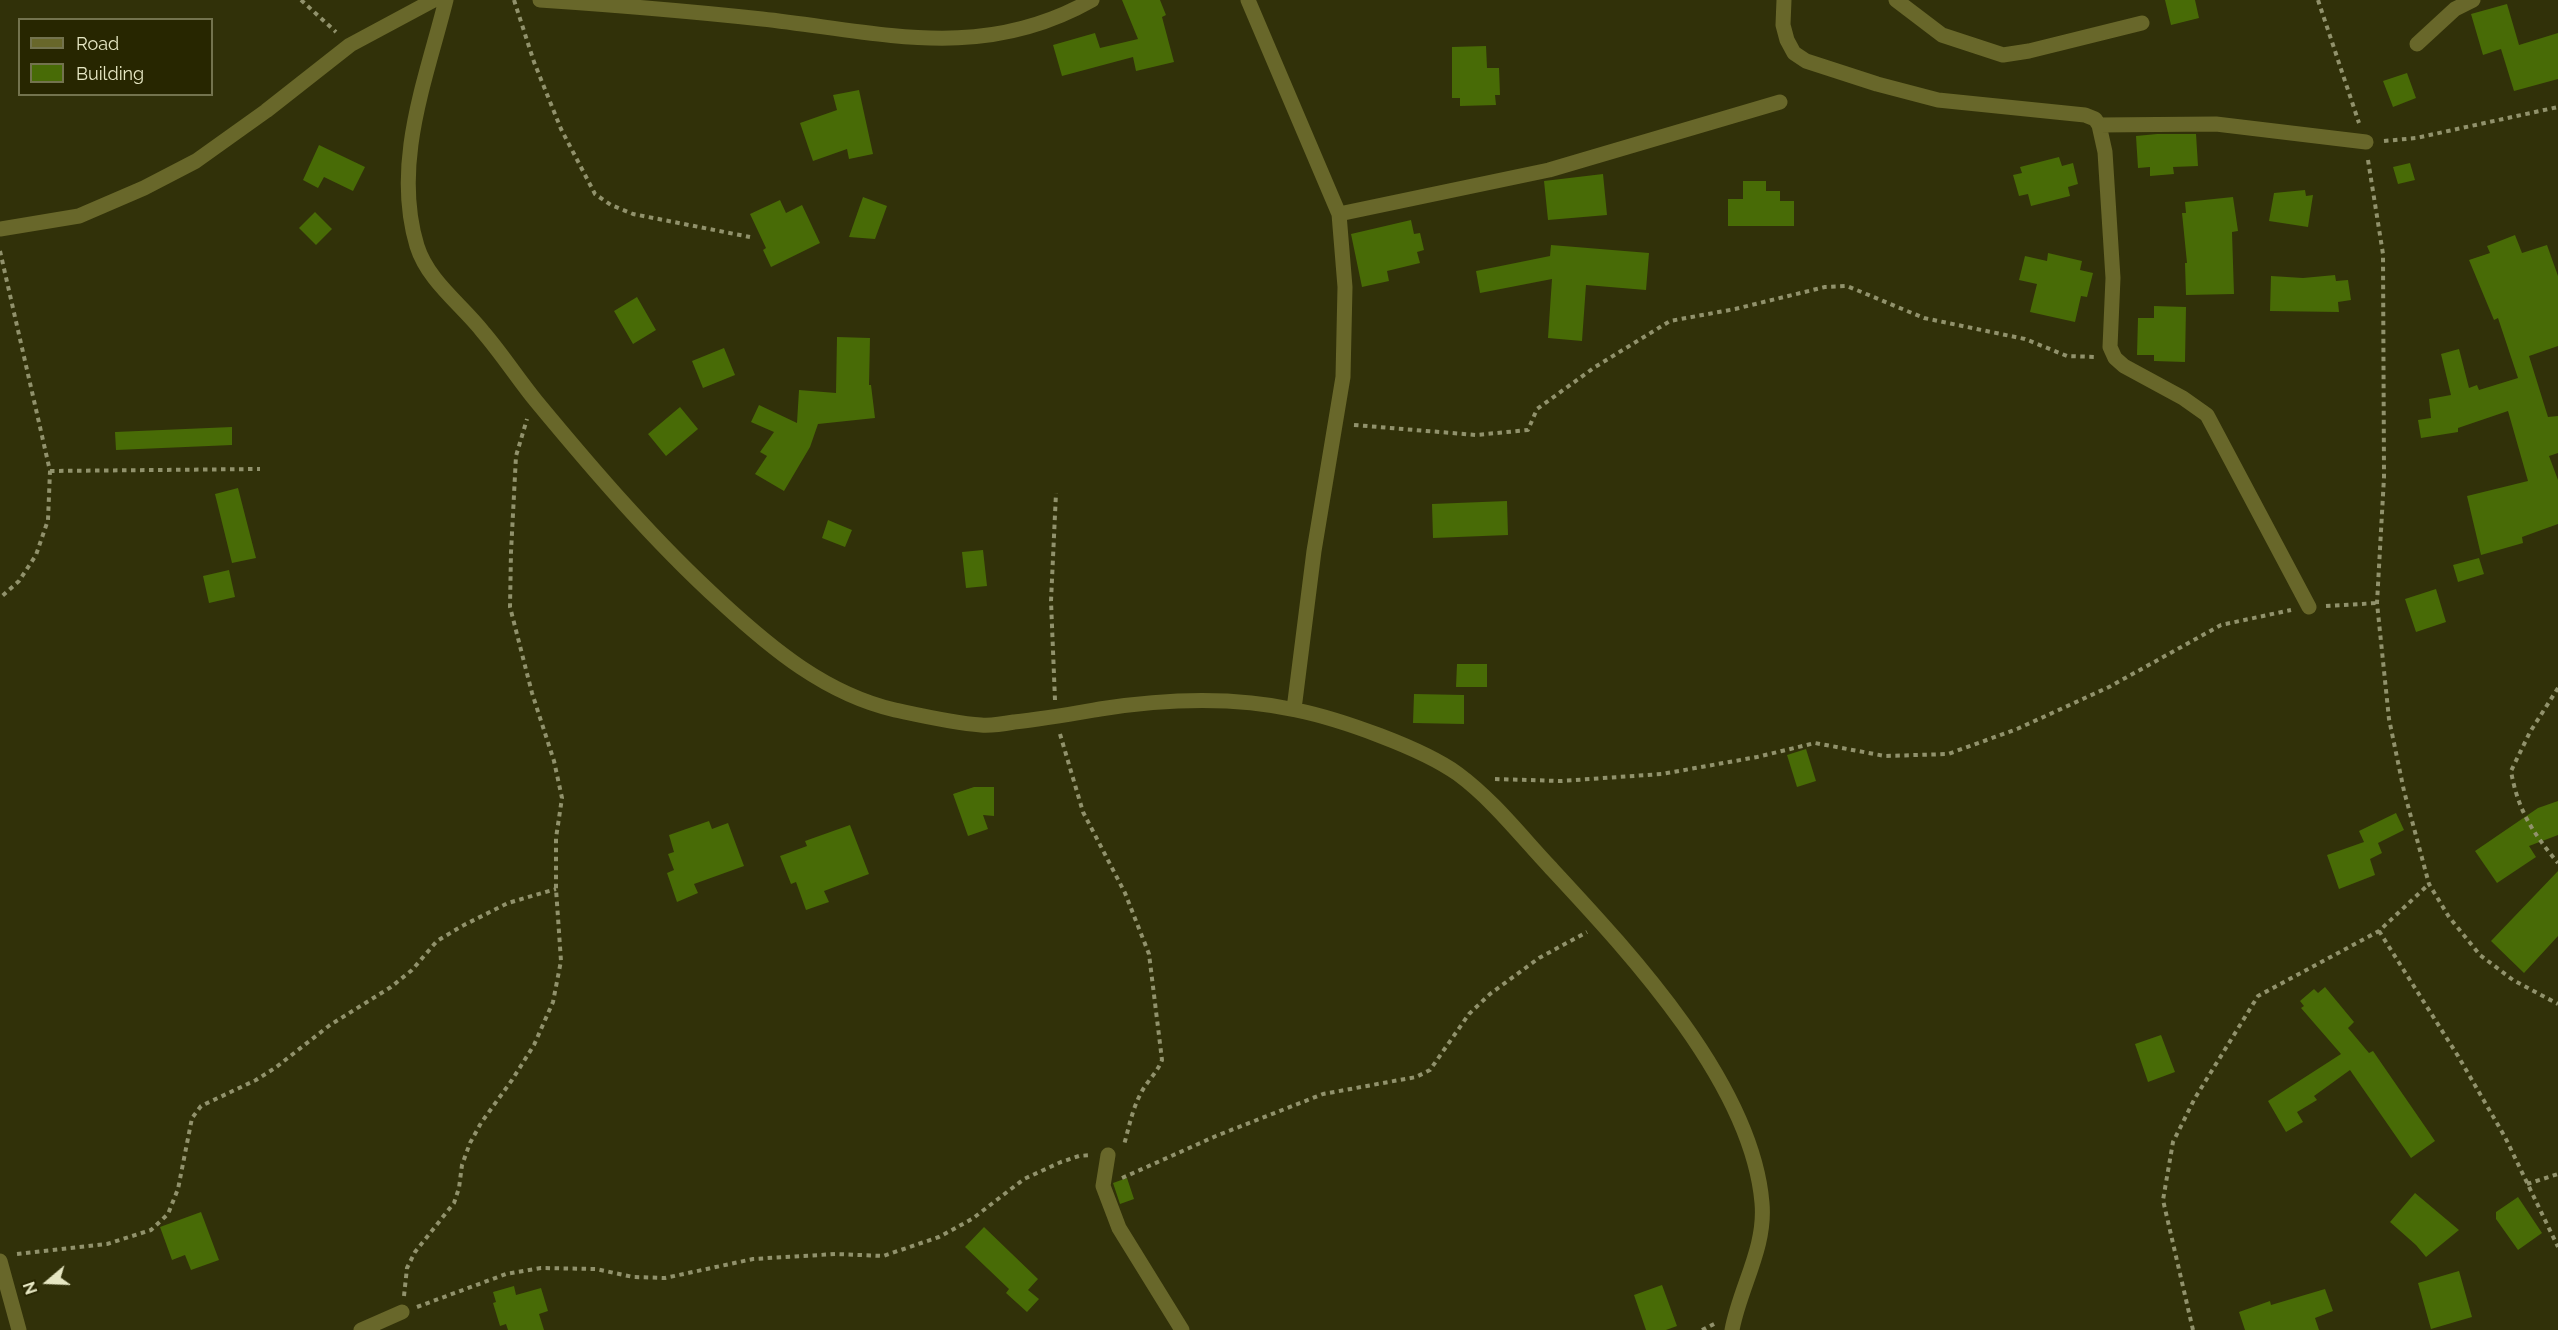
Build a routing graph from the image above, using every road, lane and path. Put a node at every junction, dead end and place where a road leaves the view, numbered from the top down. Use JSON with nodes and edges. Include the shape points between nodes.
{"nodes":[{"id":1,"x":302,"y":0,"type":"edge"},
{"id":2,"x":434,"y":0,"type":"edge"},
{"id":3,"x":446,"y":0,"type":"edge"},
{"id":4,"x":514,"y":0,"type":"edge"},
{"id":5,"x":540,"y":0,"type":"edge"},
{"id":6,"x":1092,"y":0,"type":"edge"},
{"id":7,"x":1248,"y":0,"type":"edge"},
{"id":8,"x":1784,"y":0,"type":"edge"},
{"id":9,"x":1896,"y":0,"type":"edge"},
{"id":10,"x":2318,"y":0,"type":"edge"},
{"id":11,"x":2473,"y":0,"type":"edge"},
{"id":12,"x":2142,"y":23,"type":"dead end"},
{"id":13,"x":2417,"y":44,"type":"dead end"},
{"id":14,"x":350,"y":45,"type":"junction"},
{"id":15,"x":1780,"y":102,"type":"dead end"},
{"id":16,"x":2558,"y":107,"type":"edge"},
{"id":17,"x":2099,"y":126,"type":"junction"},
{"id":18,"x":2366,"y":142,"type":"junction"},
{"id":19,"x":1339,"y":214,"type":"junction"},
{"id":20,"x":0,"y":229,"type":"edge"},
{"id":21,"x":750,"y":237,"type":"dead end"},
{"id":22,"x":0,"y":251,"type":"edge"},
{"id":23,"x":2115,"y":358,"type":"junction"},
{"id":24,"x":534,"y":398,"type":"junction"},
{"id":25,"x":1335,"y":424,"type":"junction"},
{"id":26,"x":260,"y":469,"type":"dead end"},
{"id":27,"x":50,"y":471,"type":"junction"},
{"id":28,"x":1056,"y":493,"type":"dead end"},
{"id":29,"x":0,"y":598,"type":"edge"},
{"id":30,"x":2377,"y":603,"type":"junction"},
{"id":31,"x":2309,"y":607,"type":"junction"},
{"id":32,"x":2558,"y":688,"type":"edge"},
{"id":33,"x":1294,"y":709,"type":"junction"},
{"id":34,"x":1055,"y":718,"type":"junction"},
{"id":35,"x":1456,"y":772,"type":"junction"},
{"id":36,"x":2558,"y":863,"type":"edge"},
{"id":37,"x":2429,"y":884,"type":"junction"},
{"id":38,"x":556,"y":890,"type":"junction"},
{"id":39,"x":1601,"y":925,"type":"junction"},
{"id":40,"x":2379,"y":931,"type":"junction"},
{"id":41,"x":2558,"y":1004,"type":"edge"},
{"id":42,"x":1108,"y":1155,"type":"junction"},
{"id":43,"x":2558,"y":1174,"type":"edge"},
{"id":44,"x":2528,"y":1184,"type":"junction"},
{"id":45,"x":1103,"y":1186,"type":"junction"},
{"id":46,"x":2558,"y":1247,"type":"edge"},
{"id":47,"x":6,"y":1258,"type":"edge"},
{"id":48,"x":402,"y":1312,"type":"junction"},
{"id":49,"x":19,"y":1330,"type":"edge"},
{"id":50,"x":362,"y":1330,"type":"edge"},
{"id":51,"x":1182,"y":1330,"type":"edge"},
{"id":52,"x":1732,"y":1330,"type":"edge"},
{"id":53,"x":2193,"y":1330,"type":"edge"}],
"edges":[{"from":1,"to":14,"type":"path"},
{"from":2,"to":14,"type":"street"},
{"from":3,"to":24,"type":"street","via":[[420,90],[408,176],[409,212],[418,252],[432,276],[482,330]]},
{"from":4,"to":21,"type":"path","via":[[545,91],[595,194],[633,214]]},
{"from":5,"to":6,"type":"street","via":[[945,39],[1001,35]]},
{"from":7,"to":19,"type":"street"},
{"from":8,"to":17,"type":"street","via":[[1787,40],[1794,53],[1806,61],[1938,100],[2085,115],[2095,119]]},
{"from":9,"to":12,"type":"street","via":[[1942,35],[2003,55]]},
{"from":10,"to":18,"type":"path"},
{"from":11,"to":13,"type":"street","via":[[2455,9]]},
{"from":14,"to":20,"type":"street","via":[[196,161],[155,183],[79,216]]},
{"from":15,"to":19,"type":"street","via":[[1549,170]]},
{"from":16,"to":18,"type":"path","via":[[2416,138]]},
{"from":17,"to":18,"type":"street","via":[[2216,124]]},
{"from":17,"to":23,"type":"street","via":[[2105,152],[2113,278],[2110,347]]},
{"from":18,"to":30,"type":"path","via":[[2383,254],[2384,477]]},
{"from":19,"to":25,"type":"street","via":[[1345,298],[1343,377]]},
{"from":22,"to":27,"type":"path"},
{"from":23,"to":25,"type":"path","via":[[2067,356],[2025,339],[1924,318],[1846,286],[1825,286],[1670,321],[1595,367],[1537,409],[1527,430],[1476,435]]},
{"from":23,"to":31,"type":"street","via":[[2207,415]]},
{"from":24,"to":34,"type":"street","via":[[689,572],[769,646],[830,687],[891,709],[984,726]]},
{"from":24,"to":38,"type":"path","via":[[516,456],[510,607],[562,798],[556,838]]},
{"from":25,"to":33,"type":"street"},
{"from":26,"to":27,"type":"path"},
{"from":27,"to":29,"type":"path","via":[[48,520],[36,555],[19,581]]},
{"from":28,"to":34,"type":"path","via":[[1051,601]]},
{"from":30,"to":31,"type":"path"},
{"from":30,"to":37,"type":"path","via":[[2389,719]]},
{"from":31,"to":35,"type":"path","via":[[2221,625],[2109,687],[2018,729],[1948,754],[1885,756],[1815,743],[1662,774],[1506,781]]},
{"from":32,"to":36,"type":"path","via":[[2511,771],[2525,819]]},
{"from":33,"to":34,"type":"street","via":[[1224,701],[1159,701]]},
{"from":33,"to":35,"type":"street","via":[[1355,727]]},
{"from":34,"to":42,"type":"path","via":[[1083,812],[1125,893],[1149,954],[1161,1035],[1162,1060],[1158,1071],[1134,1106],[1122,1148]]},
{"from":35,"to":39,"type":"street","via":[[1500,811]]},
{"from":37,"to":40,"type":"path"},
{"from":37,"to":41,"type":"path","via":[[2449,917],[2480,955],[2513,980]]},
{"from":38,"to":47,"type":"path","via":[[508,903],[437,941],[391,987],[330,1025],[256,1080],[201,1106],[192,1118],[178,1189],[168,1214],[151,1230],[107,1244]]},
{"from":38,"to":48,"type":"path","via":[[561,962],[553,1002],[534,1045],[470,1143],[454,1203],[407,1268]]},
{"from":39,"to":45,"type":"path","via":[[1539,958],[1490,994],[1469,1014],[1430,1070],[1416,1077],[1323,1094]]},
{"from":39,"to":52,"type":"street","via":[[1676,1010],[1723,1087],[1753,1153],[1763,1207],[1759,1244]]},
{"from":40,"to":44,"type":"path","via":[[2458,1056]]},
{"from":40,"to":53,"type":"path","via":[[2258,996],[2195,1098],[2173,1142],[2163,1200]]},
{"from":42,"to":45,"type":"street"},
{"from":42,"to":48,"type":"path","via":[[1079,1156],[1061,1162],[1024,1179],[972,1219],[939,1237],[883,1256],[836,1254],[753,1259],[665,1278],[633,1277],[596,1269],[541,1268],[506,1274]]},
{"from":43,"to":44,"type":"path"},
{"from":44,"to":46,"type":"path"},
{"from":45,"to":51,"type":"street","via":[[1119,1228]]},
{"from":47,"to":49,"type":"street"},
{"from":48,"to":50,"type":"street"}]}
